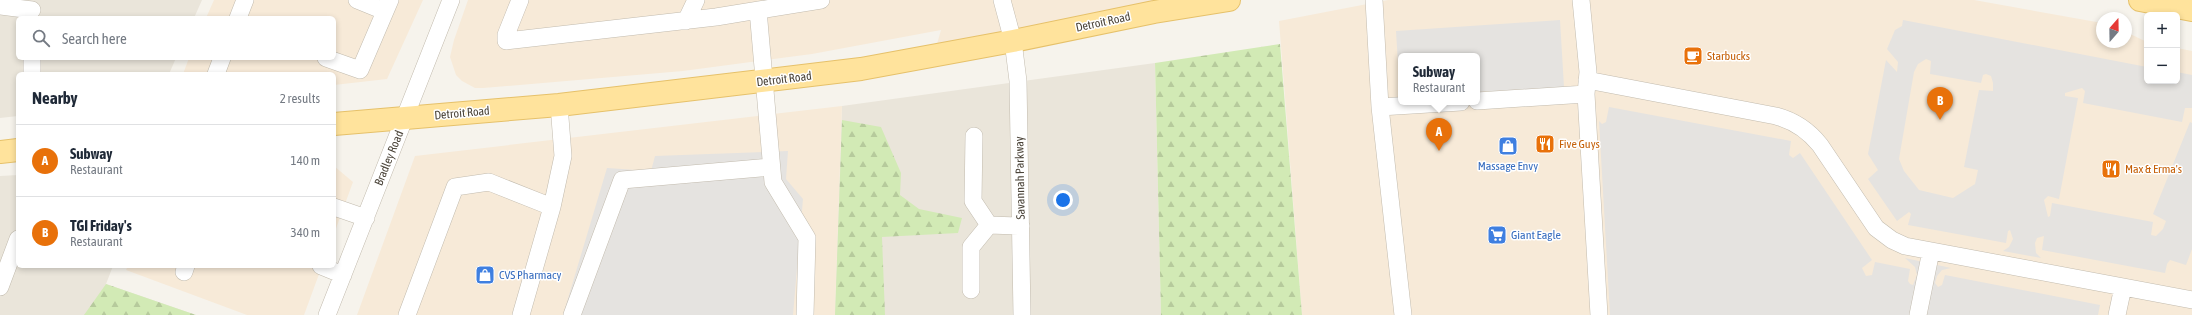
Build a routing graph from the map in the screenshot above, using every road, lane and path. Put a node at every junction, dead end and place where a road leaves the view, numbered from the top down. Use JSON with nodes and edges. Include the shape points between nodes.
{"nodes":[{"id":1,"x":245,"y":0,"type":"edge"},
{"id":2,"x":357,"y":0,"type":"edge"},
{"id":3,"x":451,"y":0,"type":"edge"},
{"id":4,"x":520,"y":0,"type":"edge"},
{"id":5,"x":696,"y":0,"type":"edge"},
{"id":6,"x":821,"y":0,"type":"edge"},
{"id":7,"x":1002,"y":0,"type":"edge"},
{"id":8,"x":1229,"y":0,"type":"edge"},
{"id":9,"x":1374,"y":0,"type":"edge"},
{"id":10,"x":1581,"y":0,"type":"edge"},
{"id":11,"x":2146,"y":0,"type":"edge"},
{"id":12,"x":0,"y":6,"type":"edge"},
{"id":13,"x":387,"y":6,"type":"edge"},
{"id":14,"x":1153,"y":6,"type":"edge"},
{"id":15,"x":33,"y":9,"type":"edge"},
{"id":16,"x":758,"y":10,"type":"junction"},
{"id":17,"x":2192,"y":10,"type":"edge"},
{"id":18,"x":239,"y":16,"type":"edge"},
{"id":19,"x":686,"y":21,"type":"junction"},
{"id":20,"x":1013,"y":41,"type":"junction"},
{"id":21,"x":32,"y":60,"type":"edge"},
{"id":22,"x":221,"y":60,"type":"edge"},
{"id":23,"x":332,"y":60,"type":"edge"},
{"id":24,"x":32,"y":72,"type":"edge"},
{"id":25,"x":217,"y":72,"type":"edge"},
{"id":26,"x":766,"y":82,"type":"junction"},
{"id":27,"x":1586,"y":87,"type":"junction"},
{"id":28,"x":1480,"y":101,"type":"edge"},
{"id":29,"x":559,"y":105,"type":"junction"},
{"id":30,"x":1412,"y":105,"type":"edge"},
{"id":31,"x":1380,"y":107,"type":"junction"},
{"id":32,"x":405,"y":118,"type":"junction"},
{"id":33,"x":336,"y":124,"type":"edge"},
{"id":34,"x":974,"y":136,"type":"dead end"},
{"id":35,"x":16,"y":150,"type":"edge"},
{"id":36,"x":0,"y":152,"type":"edge"},
{"id":37,"x":771,"y":167,"type":"junction"},
{"id":38,"x":552,"y":207,"type":"junction"},
{"id":39,"x":336,"y":208,"type":"edge"},
{"id":40,"x":366,"y":218,"type":"junction"},
{"id":41,"x":989,"y":225,"type":"junction"},
{"id":42,"x":1021,"y":226,"type":"junction"},
{"id":43,"x":16,"y":244,"type":"edge"},
{"id":44,"x":1931,"y":251,"type":"junction"},
{"id":45,"x":326,"y":268,"type":"edge"},
{"id":46,"x":343,"y":275,"type":"junction"},
{"id":47,"x":0,"y":287,"type":"edge"},
{"id":48,"x":2123,"y":287,"type":"junction"},
{"id":49,"x":970,"y":290,"type":"dead end"},
{"id":50,"x":2192,"y":300,"type":"edge"},
{"id":51,"x":329,"y":314,"type":"edge"},
{"id":52,"x":407,"y":315,"type":"edge"},
{"id":53,"x":521,"y":315,"type":"edge"},
{"id":54,"x":572,"y":315,"type":"edge"},
{"id":55,"x":805,"y":315,"type":"edge"},
{"id":56,"x":1022,"y":315,"type":"edge"},
{"id":57,"x":1403,"y":315,"type":"edge"},
{"id":58,"x":1599,"y":315,"type":"edge"},
{"id":59,"x":1918,"y":315,"type":"edge"},
{"id":60,"x":2117,"y":315,"type":"edge"}],
"edges":[{"from":1,"to":18,"type":"street"},
{"from":2,"to":13,"type":"street"},
{"from":3,"to":32,"type":"street","name":"Bradley Road"},
{"from":4,"to":19,"type":"street","via":[[506,41]]},
{"from":5,"to":19,"type":"street"},
{"from":6,"to":16,"type":"street"},
{"from":7,"to":20,"type":"street","name":"Savannah Parkway"},
{"from":8,"to":14,"type":"main road","name":"Detroit Road"},
{"from":9,"to":31,"type":"street"},
{"from":10,"to":27,"type":"street"},
{"from":11,"to":17,"type":"main road"},
{"from":12,"to":15,"type":"street"},
{"from":13,"to":23,"type":"street","via":[[360,70]]},
{"from":14,"to":20,"type":"main road","name":"Detroit Road"},
{"from":16,"to":19,"type":"street"},
{"from":16,"to":26,"type":"street"},
{"from":20,"to":26,"type":"main road","name":"Detroit Road","via":[[861,69]]},
{"from":20,"to":42,"type":"street","name":"Savannah Parkway","via":[[1018,81]]},
{"from":21,"to":24,"type":"street"},
{"from":22,"to":25,"type":"street"},
{"from":26,"to":29,"type":"main road","name":"Detroit Road"},
{"from":26,"to":37,"type":"street"},
{"from":27,"to":28,"type":"street"},
{"from":27,"to":44,"type":"street","via":[[1791,121],[1804,128],[1814,138],[1882,233],[1905,246]]},
{"from":27,"to":58,"type":"street"},
{"from":29,"to":32,"type":"main road","name":"Detroit Road"},
{"from":29,"to":38,"type":"street","via":[[563,156]]},
{"from":30,"to":31,"type":"street"},
{"from":31,"to":57,"type":"street"},
{"from":32,"to":33,"type":"main road","name":"Detroit Road"},
{"from":32,"to":40,"type":"street","name":"Bradley Road"},
{"from":34,"to":41,"type":"street","via":[[972,200]]},
{"from":35,"to":36,"type":"main road"},
{"from":37,"to":54,"type":"street","via":[[622,180]]},
{"from":37,"to":55,"type":"street","via":[[773,182],[807,238]]},
{"from":38,"to":52,"type":"street","via":[[489,182],[455,187]]},
{"from":38,"to":53,"type":"street"},
{"from":39,"to":40,"type":"street"},
{"from":40,"to":46,"type":"street","name":"Bradley Road"},
{"from":41,"to":42,"type":"street"},
{"from":41,"to":49,"type":"street","via":[[971,247]]},
{"from":42,"to":56,"type":"street","name":"Savannah Parkway"},
{"from":43,"to":47,"type":"street"},
{"from":44,"to":48,"type":"street"},
{"from":44,"to":59,"type":"street"},
{"from":45,"to":46,"type":"street"},
{"from":46,"to":51,"type":"street","name":"Bradley Road"},
{"from":48,"to":50,"type":"street"},
{"from":48,"to":60,"type":"street"}]}
